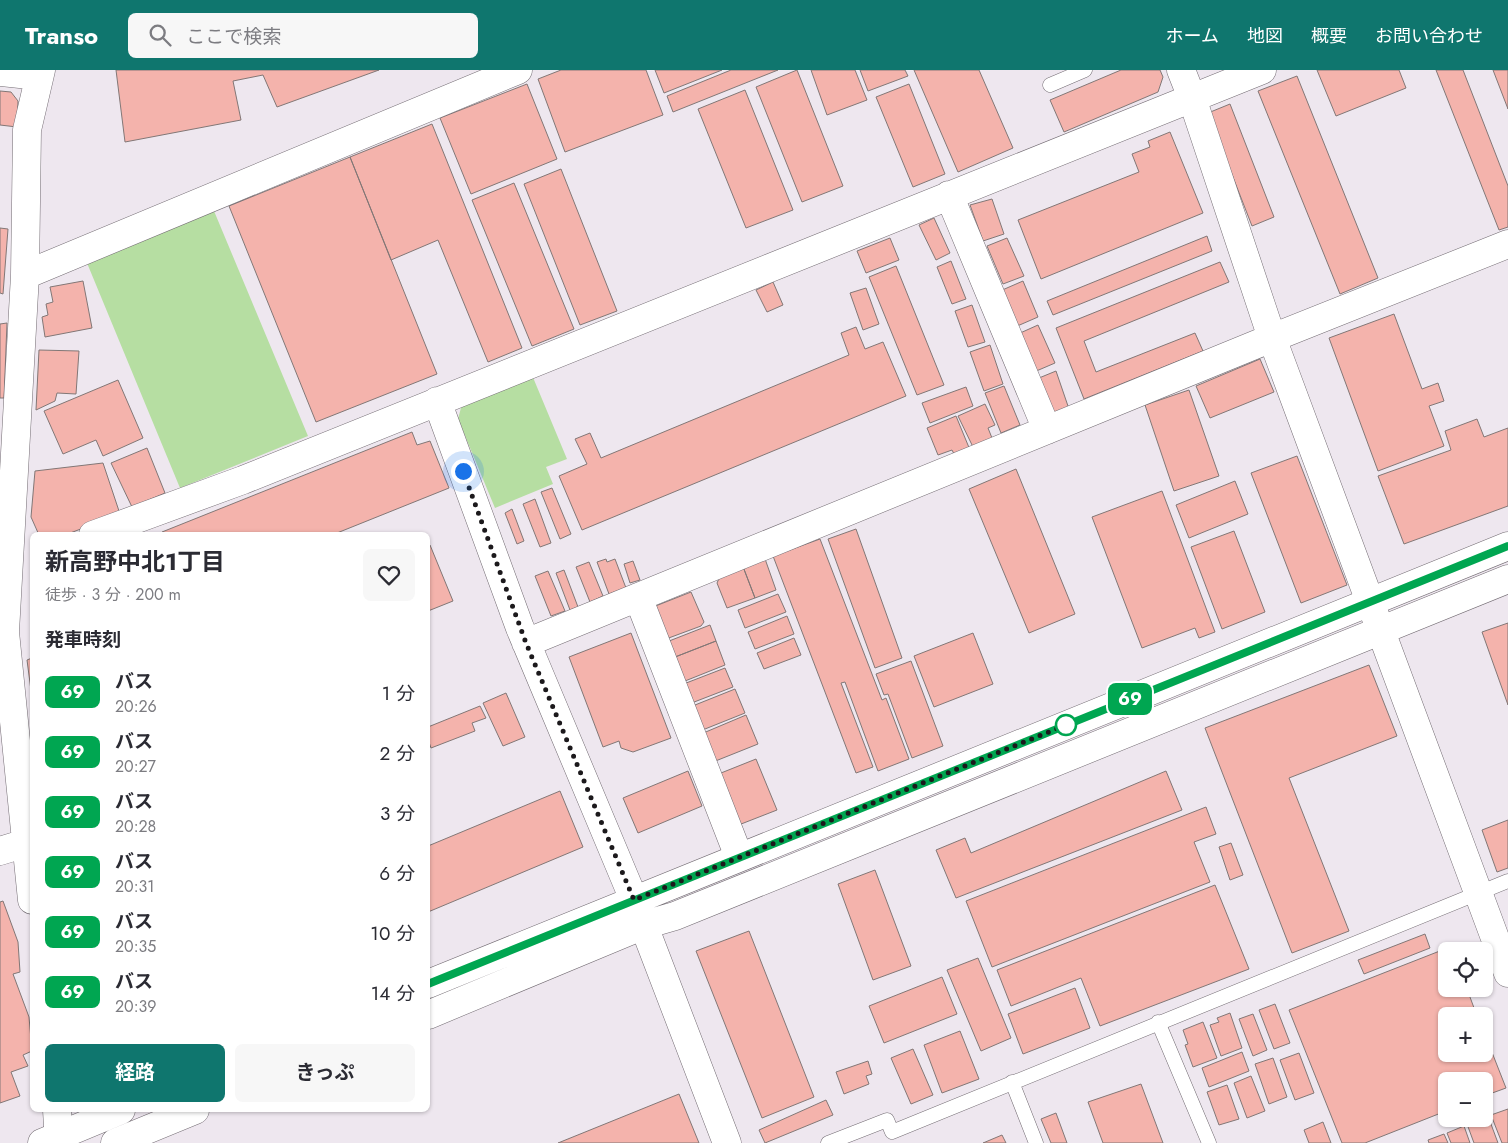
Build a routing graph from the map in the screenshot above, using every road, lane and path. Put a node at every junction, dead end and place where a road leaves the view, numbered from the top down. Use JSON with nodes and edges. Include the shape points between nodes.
{"nodes":[{"id":1,"x":518,"y":70,"type":"edge"},
{"id":2,"x":1086,"y":70,"type":"edge"},
{"id":3,"x":1181,"y":70,"type":"edge"},
{"id":4,"x":1262,"y":70,"type":"edge"},
{"id":5,"x":0,"y":72,"type":"edge"},
{"id":6,"x":40,"y":73,"type":"edge"},
{"id":7,"x":1050,"y":85,"type":"dead end"},
{"id":8,"x":1192,"y":98,"type":"junction"},
{"id":9,"x":948,"y":195,"type":"junction"},
{"id":10,"x":1508,"y":244,"type":"edge"},
{"id":11,"x":25,"y":275,"type":"junction"},
{"id":12,"x":1272,"y":338,"type":"junction"},
{"id":13,"x":438,"y":401,"type":"junction"},
{"id":14,"x":1047,"y":430,"type":"junction"},
{"id":15,"x":101,"y":532,"type":"edge"},
{"id":16,"x":1508,"y":546,"type":"edge"},
{"id":17,"x":21,"y":561,"type":"edge"},
{"id":18,"x":1508,"y":578,"type":"edge"},
{"id":19,"x":638,"y":597,"type":"junction"},
{"id":20,"x":1370,"y":602,"type":"junction"},
{"id":21,"x":1381,"y":630,"type":"junction"},
{"id":22,"x":2,"y":633,"type":"edge"},
{"id":23,"x":526,"y":643,"type":"junction"},
{"id":24,"x":26,"y":843,"type":"junction"},
{"id":25,"x":0,"y":851,"type":"edge"},
{"id":26,"x":739,"y":857,"type":"junction"},
{"id":27,"x":30,"y":881,"type":"edge"},
{"id":28,"x":1508,"y":881,"type":"edge"},
{"id":29,"x":1478,"y":893,"type":"junction"},
{"id":30,"x":634,"y":900,"type":"junction"},
{"id":31,"x":644,"y":926,"type":"junction"},
{"id":32,"x":1508,"y":973,"type":"edge"},
{"id":33,"x":430,"y":983,"type":"edge"},
{"id":34,"x":430,"y":1014,"type":"edge"},
{"id":35,"x":1158,"y":1022,"type":"junction"},
{"id":36,"x":1012,"y":1082,"type":"junction"},
{"id":37,"x":57,"y":1112,"type":"edge"},
{"id":38,"x":117,"y":1112,"type":"edge"},
{"id":39,"x":190,"y":1112,"type":"edge"},
{"id":40,"x":53,"y":1141,"type":"edge"},
{"id":41,"x":115,"y":1143,"type":"edge"},
{"id":42,"x":726,"y":1143,"type":"edge"},
{"id":43,"x":828,"y":1143,"type":"edge"},
{"id":44,"x":1036,"y":1143,"type":"edge"},
{"id":45,"x":1210,"y":1143,"type":"edge"}],
"edges":[{"from":1,"to":11,"type":"street"},
{"from":2,"to":7,"type":"lane"},
{"from":3,"to":8,"type":"street"},
{"from":4,"to":8,"type":"street"},
{"from":5,"to":6,"type":"street"},
{"from":6,"to":11,"type":"street","via":[[27,130]]},
{"from":8,"to":9,"type":"street"},
{"from":8,"to":12,"type":"street"},
{"from":9,"to":13,"type":"street"},
{"from":9,"to":14,"type":"street"},
{"from":10,"to":12,"type":"street"},
{"from":11,"to":17,"type":"street"},
{"from":12,"to":14,"type":"street"},
{"from":12,"to":20,"type":"street"},
{"from":13,"to":15,"type":"street","via":[[243,480]]},
{"from":13,"to":23,"type":"street"},
{"from":14,"to":19,"type":"street"},
{"from":16,"to":20,"type":"street"},
{"from":17,"to":22,"type":"street"},
{"from":18,"to":21,"type":"street"},
{"from":19,"to":23,"type":"street"},
{"from":19,"to":26,"type":"street"},
{"from":20,"to":21,"type":"street"},
{"from":20,"to":26,"type":"street"},
{"from":21,"to":29,"type":"street"},
{"from":21,"to":31,"type":"street"},
{"from":22,"to":24,"type":"street"},
{"from":23,"to":30,"type":"street"},
{"from":24,"to":25,"type":"street"},
{"from":24,"to":27,"type":"street"},
{"from":26,"to":30,"type":"street"},
{"from":28,"to":29,"type":"lane"},
{"from":29,"to":32,"type":"street"},
{"from":29,"to":35,"type":"lane"},
{"from":30,"to":31,"type":"street"},
{"from":30,"to":33,"type":"street"},
{"from":31,"to":34,"type":"street"},
{"from":31,"to":42,"type":"street"},
{"from":35,"to":36,"type":"lane"},
{"from":35,"to":45,"type":"lane"},
{"from":36,"to":43,"type":"lane","via":[[892,1132],[887,1120]]},
{"from":36,"to":44,"type":"lane"},
{"from":37,"to":40,"type":"street"},
{"from":38,"to":40,"type":"street"},
{"from":39,"to":41,"type":"street"}]}
